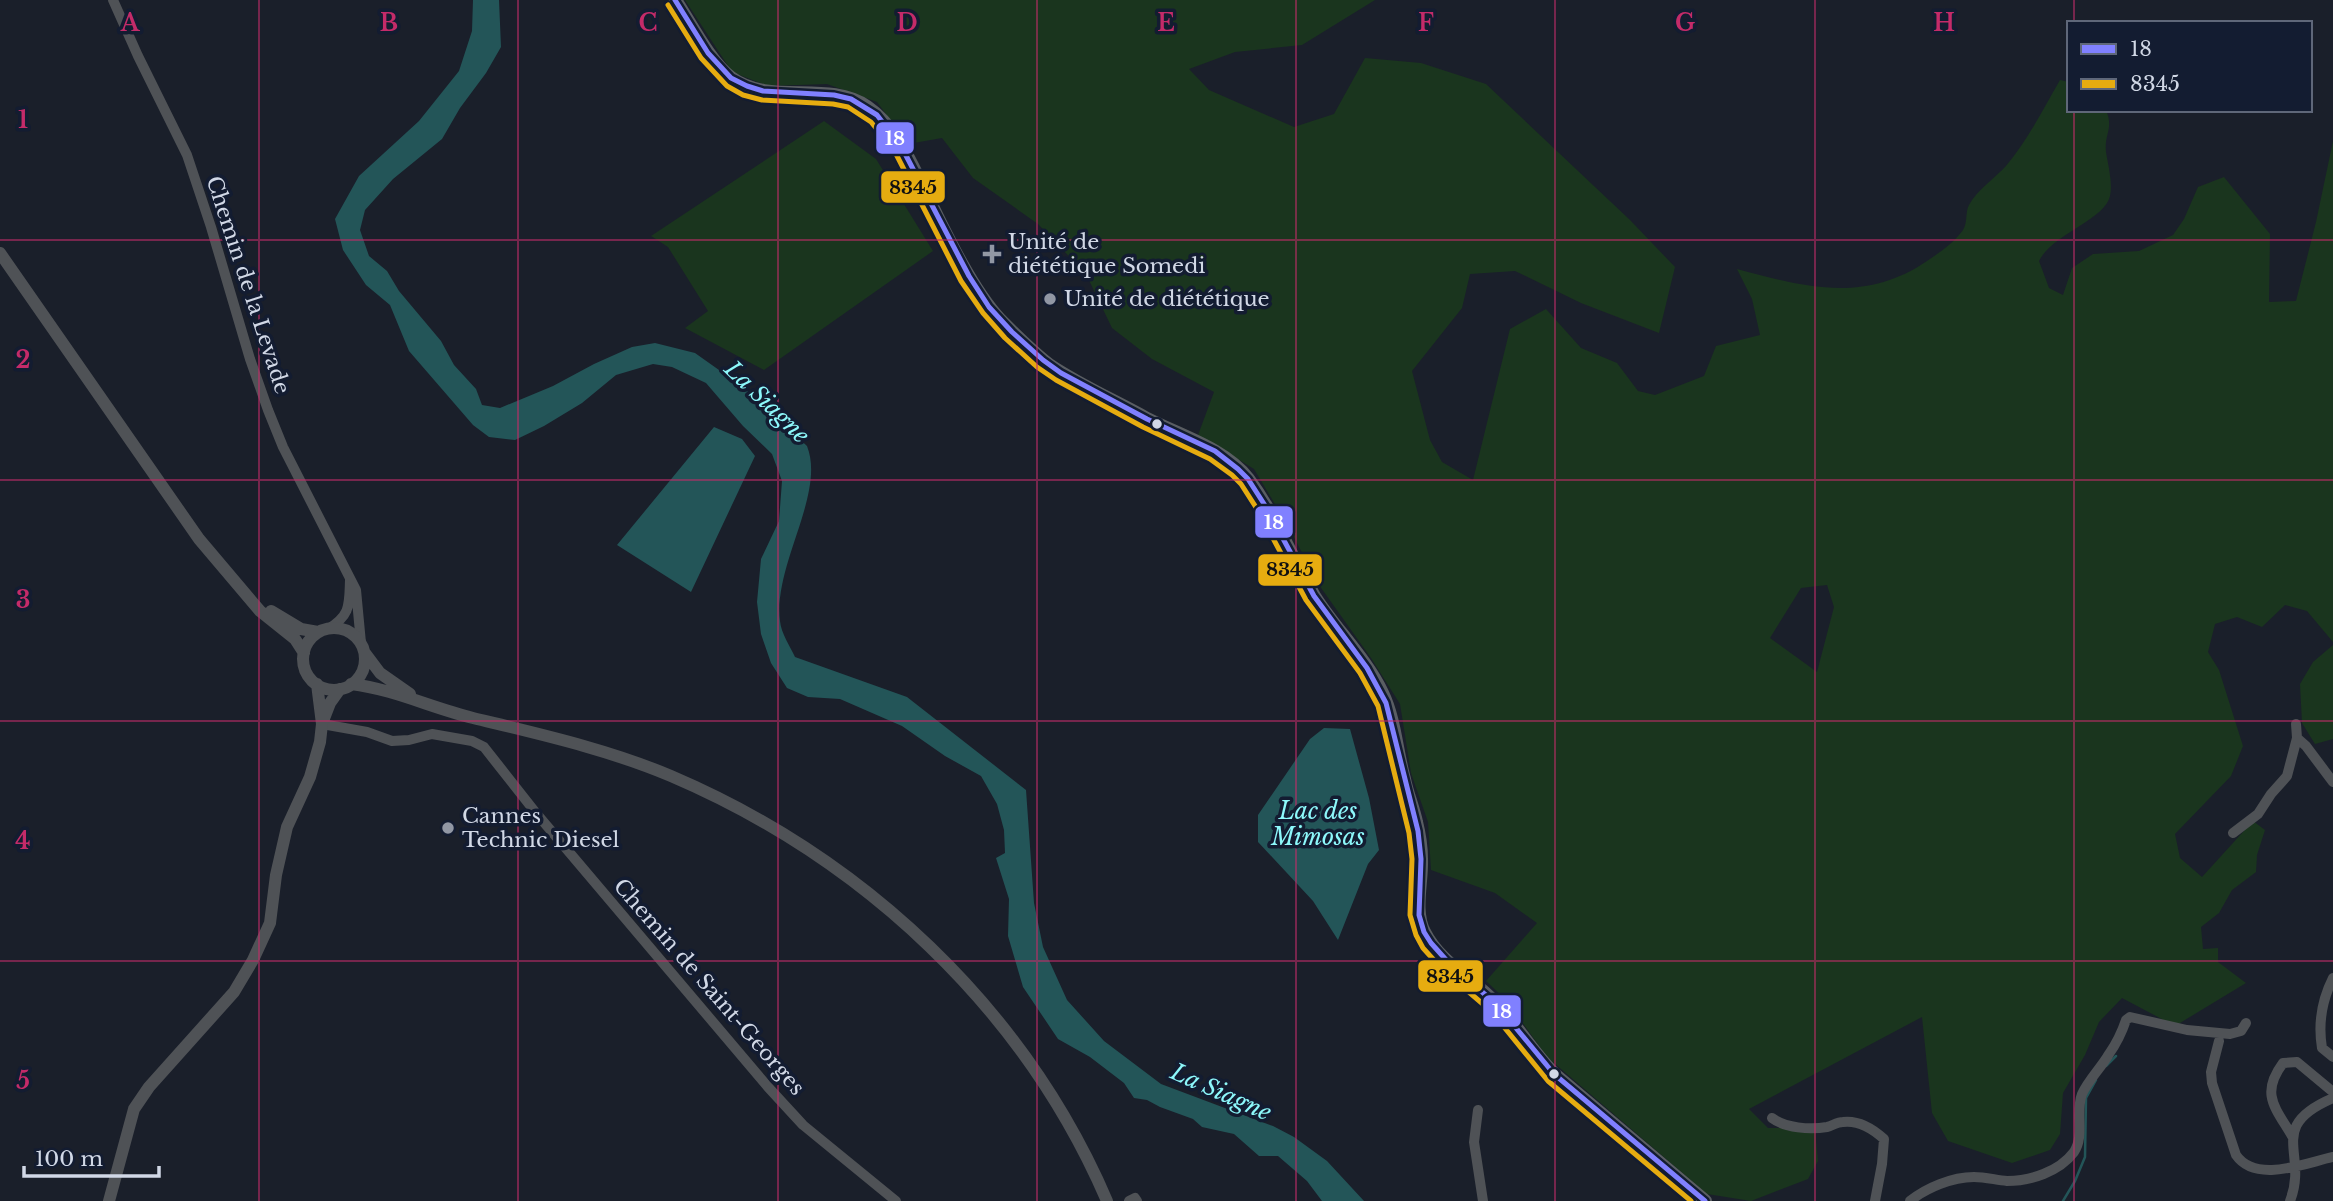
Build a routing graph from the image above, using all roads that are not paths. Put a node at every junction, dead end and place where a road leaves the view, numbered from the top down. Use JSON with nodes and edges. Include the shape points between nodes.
{"nodes":[{"id":1,"x":113,"y":0,"type":"edge"},
{"id":2,"x":675,"y":0,"type":"edge"},
{"id":3,"x":0,"y":253,"type":"edge"},
{"id":4,"x":350,"y":580,"type":"junction"},
{"id":5,"x":245,"y":593,"type":"junction"},
{"id":6,"x":323,"y":630,"type":"junction"},
{"id":7,"x":363,"y":648,"type":"junction"},
{"id":8,"x":304,"y":653,"type":"junction"},
{"id":9,"x":317,"y":684,"type":"junction"},
{"id":10,"x":346,"y":686,"type":"junction"},
{"id":11,"x":429,"y":705,"type":"junction"},
{"id":12,"x":322,"y":724,"type":"junction"},
{"id":13,"x":2295,"y":724,"type":"dead end"},
{"id":14,"x":2297,"y":738,"type":"junction"},
{"id":15,"x":2333,"y":782,"type":"edge"},
{"id":16,"x":2233,"y":833,"type":"dead end"},
{"id":17,"x":2333,"y":978,"type":"edge"},
{"id":18,"x":2246,"y":1023,"type":"dead end"},
{"id":19,"x":2219,"y":1041,"type":"dead end"},
{"id":20,"x":2333,"y":1057,"type":"edge"},
{"id":21,"x":2333,"y":1092,"type":"edge"},
{"id":22,"x":2333,"y":1098,"type":"edge"},
{"id":23,"x":1478,"y":1110,"type":"dead end"},
{"id":24,"x":1772,"y":1118,"type":"dead end"},
{"id":25,"x":2292,"y":1136,"type":"junction"},
{"id":26,"x":2333,"y":1157,"type":"edge"},
{"id":27,"x":2295,"y":1167,"type":"junction"},
{"id":28,"x":109,"y":1201,"type":"edge"},
{"id":29,"x":897,"y":1201,"type":"edge"},
{"id":30,"x":1107,"y":1201,"type":"edge"},
{"id":31,"x":1129,"y":1201,"type":"edge"},
{"id":32,"x":1137,"y":1201,"type":"edge"},
{"id":33,"x":1482,"y":1201,"type":"edge"},
{"id":34,"x":1705,"y":1201,"type":"edge"},
{"id":35,"x":1875,"y":1201,"type":"edge"},
{"id":36,"x":1910,"y":1201,"type":"edge"},
{"id":37,"x":2290,"y":1201,"type":"edge"}],
"edges":[{"from":1,"to":4,"type":"street","name":"Chemin de la Levade","via":[[187,155],[272,420]]},
{"from":2,"to":34,"type":"main road","via":[[720,67],[737,82],[767,92],[850,98],[877,115],[907,154],[963,265],[998,317],[1046,363],[1208,448],[1247,478],[1315,597],[1380,689],[1390,712],[1417,824],[1422,928],[1438,955],[1497,1004],[1554,1074]]},
{"from":3,"to":5,"type":"street","via":[[199,539]]},
{"from":4,"to":6,"type":"street","via":[[346,615]]},
{"from":4,"to":7,"type":"street","name":"Chemin de la Levade","via":[[359,605]]},
{"from":5,"to":6,"type":"street","via":[[301,629]]},
{"from":5,"to":8,"type":"street"},
{"from":6,"to":7,"type":"street","via":[[346,630]]},
{"from":6,"to":8,"type":"street"},
{"from":7,"to":10,"type":"street","via":[[362,672]]},
{"from":7,"to":11,"type":"street","via":[[380,673]]},
{"from":8,"to":9,"type":"street","via":[[306,670]]},
{"from":9,"to":10,"type":"street"},
{"from":9,"to":12,"type":"street"},
{"from":10,"to":11,"type":"street","via":[[374,687]]},
{"from":10,"to":12,"type":"street","via":[[330,703]]},
{"from":11,"to":30,"type":"street","via":[[585,746],[669,775],[757,818],[832,865],[901,920],[961,978],[1010,1036],[1055,1102]]},
{"from":12,"to":28,"type":"street","via":[[310,777],[287,827],[270,923],[234,992],[134,1109]]},
{"from":12,"to":29,"type":"street","name":"Chemin de Saint-Georges","via":[[392,741],[432,734],[484,747],[768,1087],[803,1125]]},
{"from":13,"to":14,"type":"street"},
{"from":14,"to":15,"type":"street"},
{"from":14,"to":16,"type":"street","via":[[2287,776],[2258,814]]},
{"from":17,"to":20,"type":"street","via":[[2320,1034],[2322,1048]]},
{"from":18,"to":36,"type":"street","via":[[2241,1031],[2230,1034],[2130,1017],[2087,1083],[2079,1108],[2075,1151],[2056,1168],[2026,1180],[1972,1177],[1922,1191]]},
{"from":19,"to":27,"type":"street","via":[[2212,1083],[2236,1155],[2250,1168]]},
{"from":21,"to":25,"type":"street","via":[[2297,1062],[2283,1063],[2273,1076],[2271,1100]]},
{"from":22,"to":25,"type":"street","via":[[2313,1107],[2297,1123]]},
{"from":23,"to":33,"type":"street","via":[[1474,1142]]},
{"from":24,"to":35,"type":"street","via":[[1781,1125],[1826,1127],[1842,1122],[1874,1130],[1884,1139]]},
{"from":25,"to":27,"type":"street"},
{"from":26,"to":27,"type":"street"},
{"from":27,"to":37,"type":"street"},
{"from":31,"to":32,"type":"street"}]}
